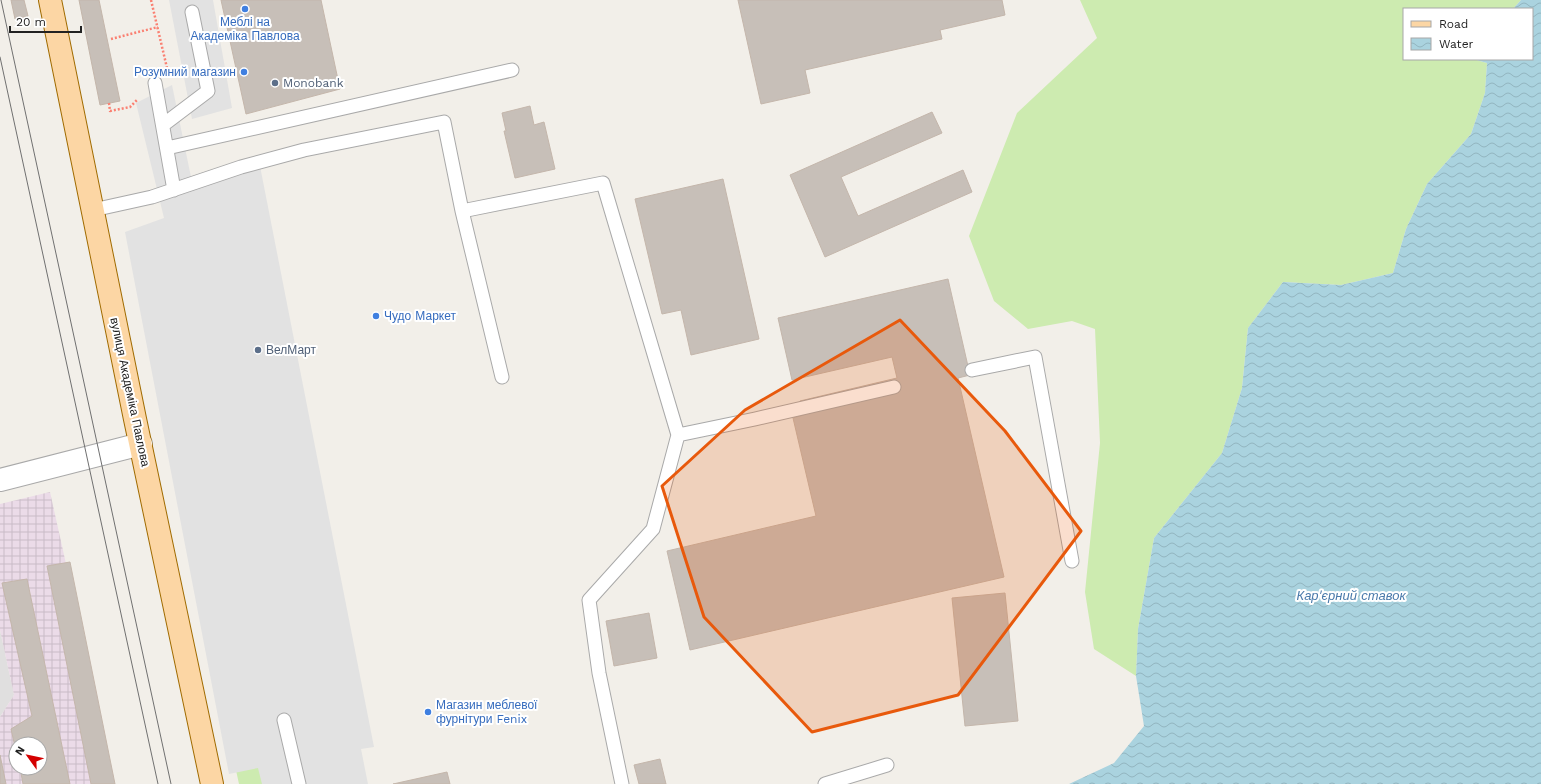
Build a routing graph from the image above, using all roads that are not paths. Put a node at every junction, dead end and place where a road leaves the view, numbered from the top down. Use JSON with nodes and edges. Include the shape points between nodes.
{"nodes":[{"id":1,"x":50,"y":0,"type":"edge"},
{"id":2,"x":192,"y":12,"type":"dead end"},
{"id":3,"x":512,"y":70,"type":"dead end"},
{"id":4,"x":154,"y":83,"type":"dead end"},
{"id":5,"x":163,"y":125,"type":"junction"},
{"id":6,"x":166,"y":148,"type":"junction"},
{"id":7,"x":174,"y":190,"type":"junction"},
{"id":8,"x":93,"y":210,"type":"junction"},
{"id":9,"x":462,"y":211,"type":"junction"},
{"id":10,"x":972,"y":370,"type":"dead end"},
{"id":11,"x":502,"y":377,"type":"dead end"},
{"id":12,"x":894,"y":388,"type":"dead end"},
{"id":13,"x":678,"y":435,"type":"junction"},
{"id":14,"x":141,"y":444,"type":"junction"},
{"id":15,"x":0,"y":480,"type":"edge"},
{"id":16,"x":1072,"y":560,"type":"dead end"},
{"id":17,"x":284,"y":720,"type":"dead end"},
{"id":18,"x":887,"y":765,"type":"dead end"},
{"id":19,"x":212,"y":784,"type":"edge"},
{"id":20,"x":299,"y":784,"type":"edge"},
{"id":21,"x":622,"y":784,"type":"edge"},
{"id":22,"x":825,"y":784,"type":"edge"}],
"edges":[{"from":1,"to":8,"type":"main road","name":"вулиця Академіка Павлова"},
{"from":2,"to":5,"type":"lane","via":[[208,92]]},
{"from":3,"to":6,"type":"lane"},
{"from":4,"to":5,"type":"lane"},
{"from":5,"to":6,"type":"lane"},
{"from":6,"to":7,"type":"lane"},
{"from":7,"to":8,"type":"lane"},
{"from":7,"to":9,"type":"lane","via":[[241,167],[304,150],[444,122]]},
{"from":8,"to":14,"type":"main road","name":"вулиця Академіка Павлова"},
{"from":9,"to":11,"type":"lane"},
{"from":9,"to":13,"type":"lane","via":[[603,183]]},
{"from":10,"to":16,"type":"lane","via":[[1035,357]]},
{"from":12,"to":13,"type":"lane"},
{"from":13,"to":21,"type":"lane","via":[[653,529],[589,600],[599,673]]},
{"from":14,"to":15,"type":"street"},
{"from":14,"to":19,"type":"main road","name":"вулиця Академіка Павлова"},
{"from":17,"to":20,"type":"lane"},
{"from":18,"to":22,"type":"lane"}]}
